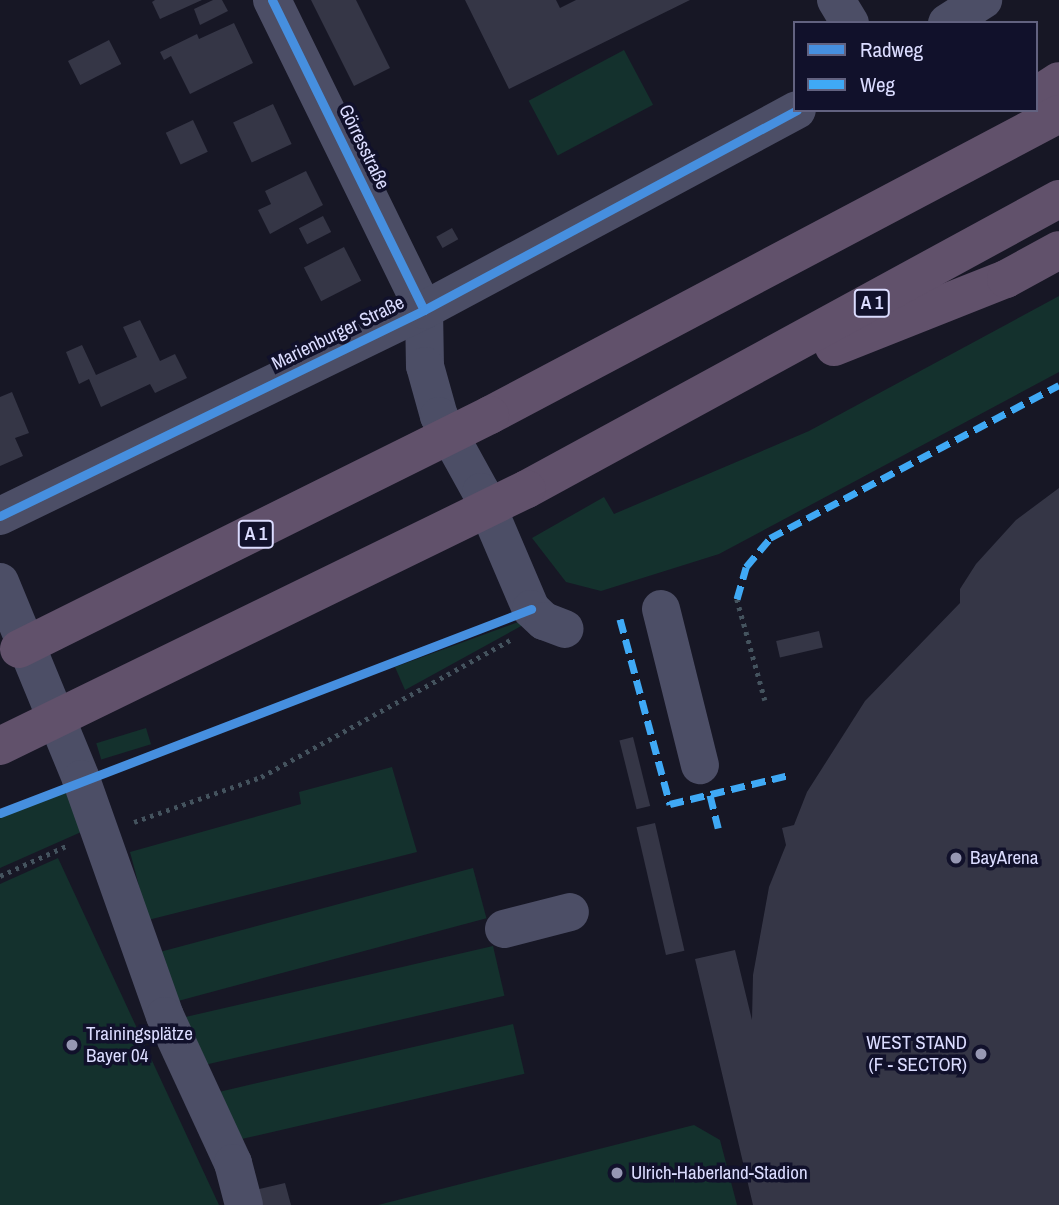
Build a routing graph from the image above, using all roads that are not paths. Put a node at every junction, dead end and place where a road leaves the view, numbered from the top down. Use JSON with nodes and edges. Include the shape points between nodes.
{"nodes":[{"id":1,"x":272,"y":0,"type":"edge"},
{"id":2,"x":836,"y":0,"type":"edge"},
{"id":3,"x":983,"y":0,"type":"edge"},
{"id":4,"x":849,"y":21,"type":"edge"},
{"id":5,"x":950,"y":21,"type":"edge"},
{"id":6,"x":1059,"y":81,"type":"edge"},
{"id":7,"x":1038,"y":95,"type":"edge"},
{"id":8,"x":793,"y":112,"type":"edge"},
{"id":9,"x":1013,"y":112,"type":"edge"},
{"id":10,"x":1059,"y":114,"type":"edge"},
{"id":11,"x":1059,"y":199,"type":"edge"},
{"id":12,"x":820,"y":244,"type":"junction"},
{"id":13,"x":1059,"y":250,"type":"edge"},
{"id":14,"x":424,"y":310,"type":"junction"},
{"id":15,"x":685,"y":406,"type":"junction"},
{"id":16,"x":0,"y":516,"type":"edge"},
{"id":17,"x":0,"y":582,"type":"edge"},
{"id":18,"x":661,"y":609,"type":"dead end"},
{"id":19,"x":554,"y":625,"type":"road end"},
{"id":20,"x":0,"y":657,"type":"edge"},
{"id":21,"x":0,"y":746,"type":"edge"},
{"id":22,"x":700,"y":765,"type":"dead end"},
{"id":23,"x":570,"y":912,"type":"dead end"},
{"id":24,"x":505,"y":929,"type":"dead end"},
{"id":25,"x":244,"y":1205,"type":"edge"}],
"edges":[{"from":1,"to":14,"type":"street","name":"Görresstraße"},
{"from":2,"to":4,"type":"street"},
{"from":3,"to":5,"type":"street"},
{"from":6,"to":7,"type":"highway"},
{"from":8,"to":14,"type":"street","name":"Marienburger Straße"},
{"from":9,"to":12,"type":"highway"},
{"from":10,"to":12,"type":"highway","number":"A 1"},
{"from":11,"to":15,"type":"highway","number":"A 1"},
{"from":12,"to":20,"type":"highway","number":"A 1","bridge":true,"via":[[490,415]]},
{"from":13,"to":15,"type":"highway","via":[[1006,279]]},
{"from":14,"to":16,"type":"street","name":"Marienburger Straße"},
{"from":14,"to":19,"type":"street","via":[[425,366],[439,416],[481,492],[531,609]]},
{"from":15,"to":21,"type":"highway","number":"A 1","bridge":true,"via":[[527,489]]},
{"from":17,"to":25,"type":"street","via":[[99,831],[165,1016],[233,1163]]},
{"from":18,"to":22,"type":"street"},
{"from":23,"to":24,"type":"street"}]}
